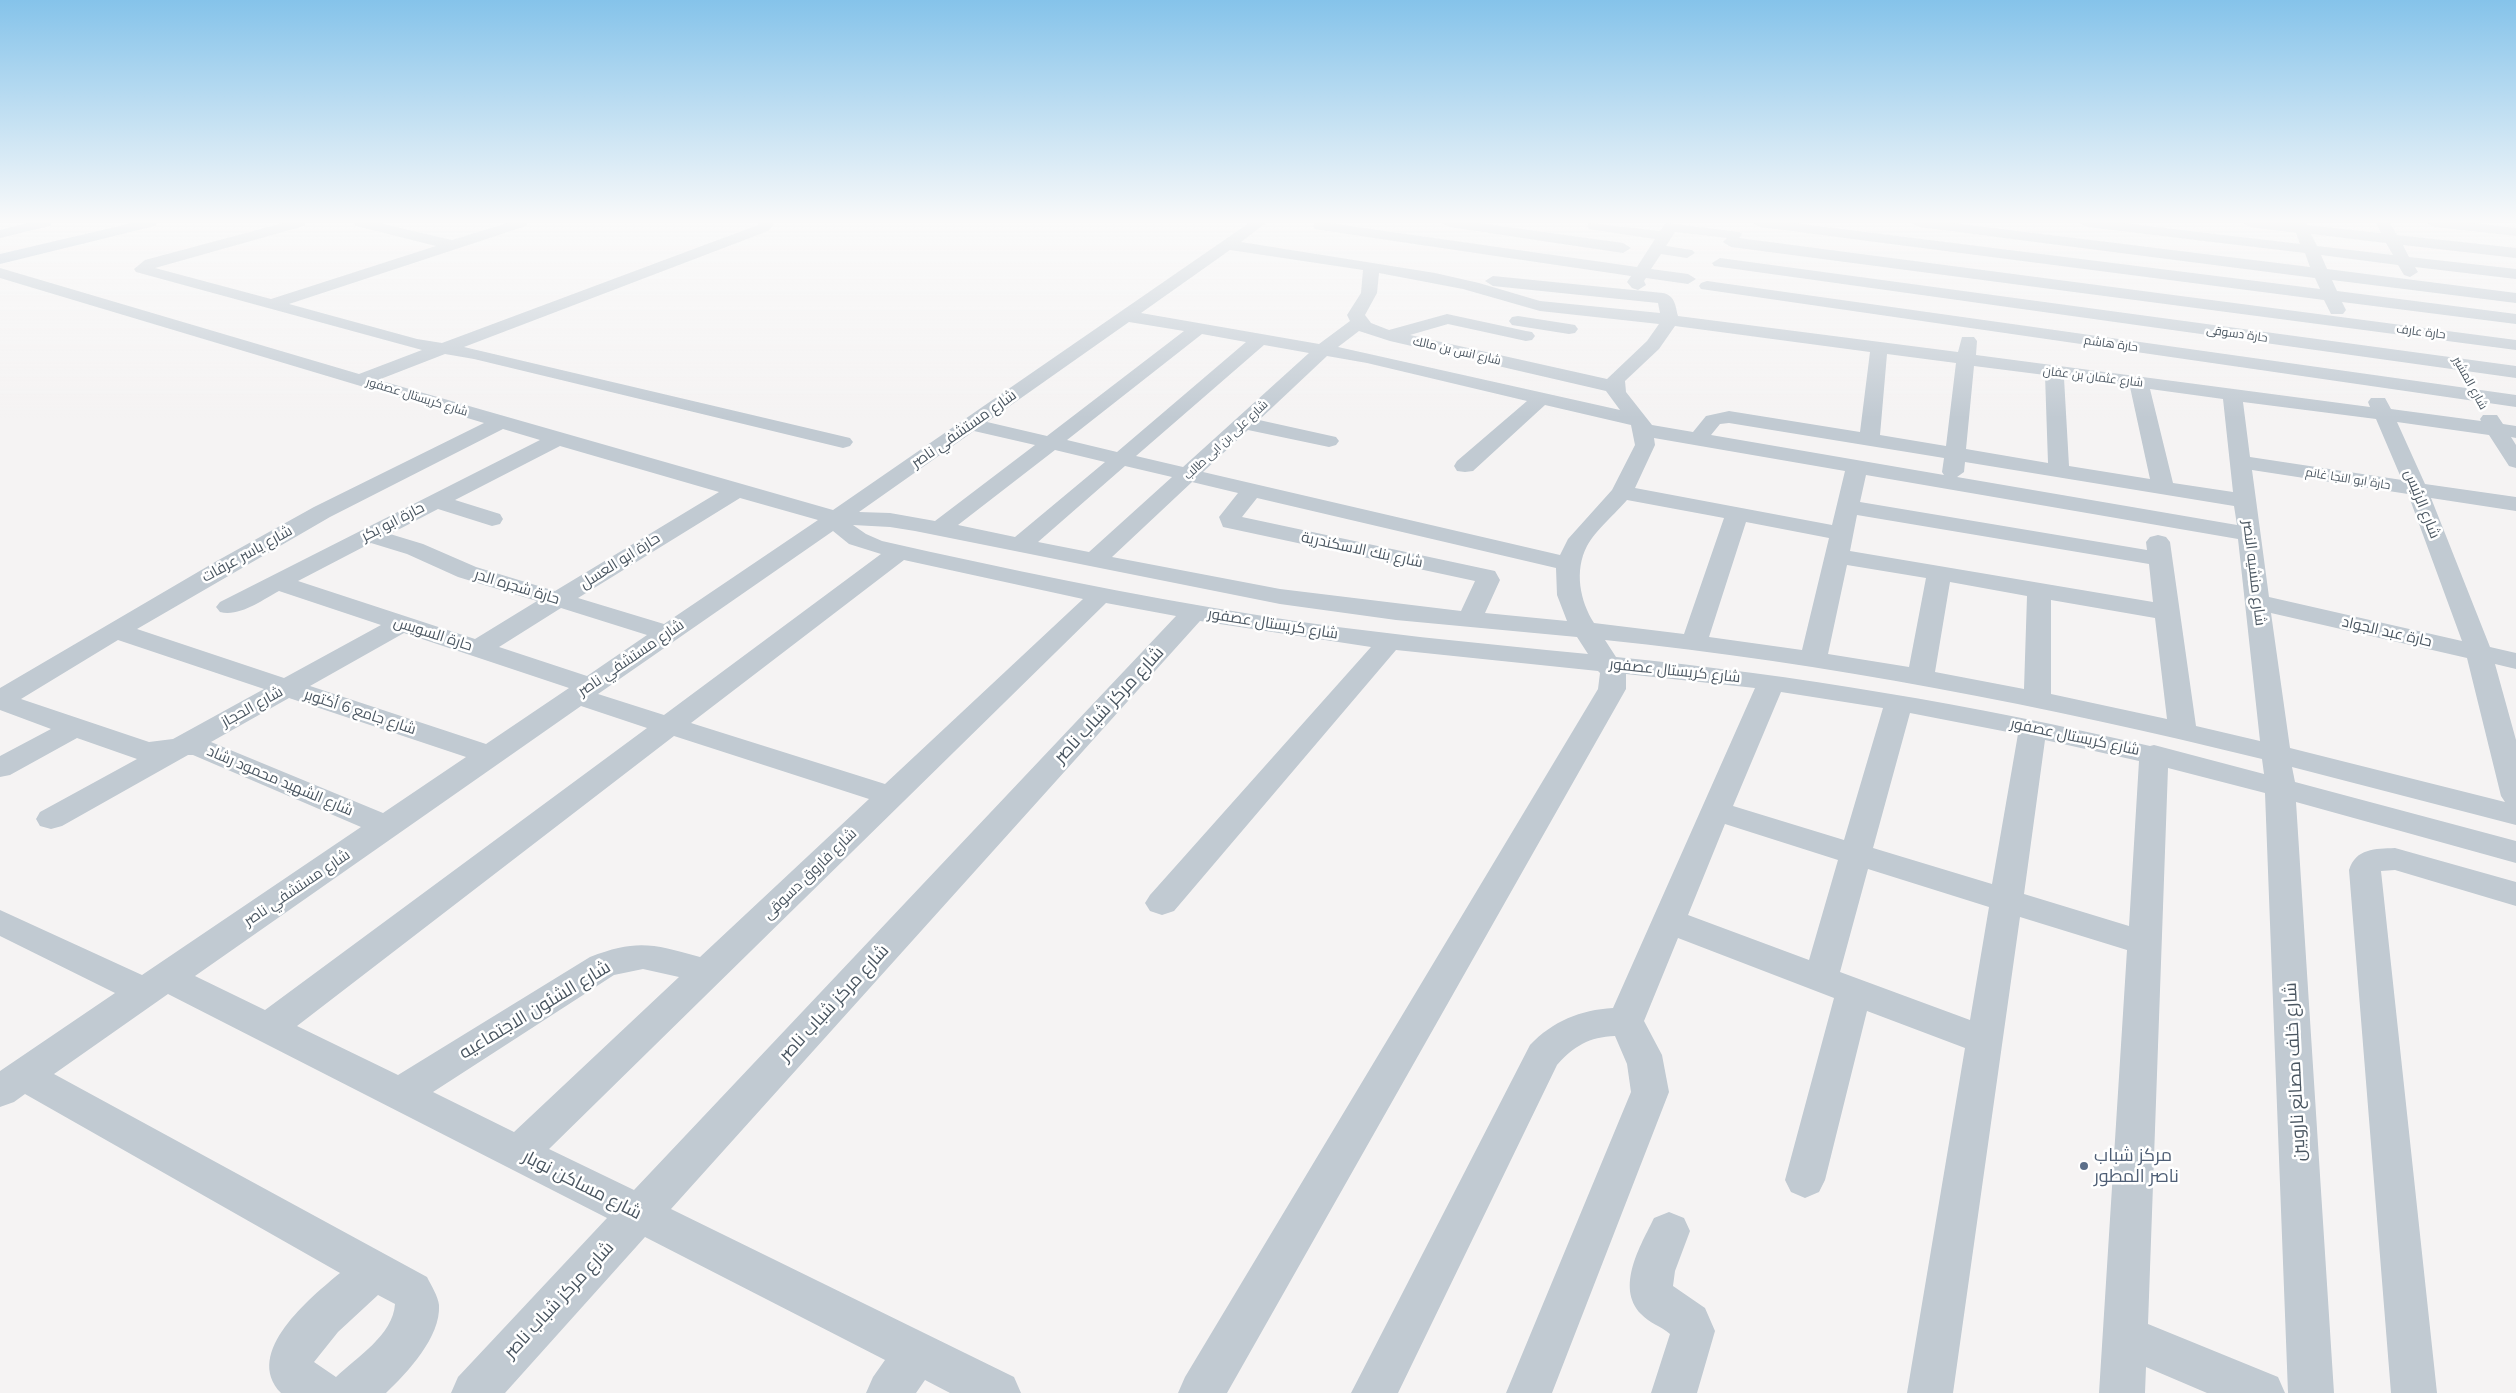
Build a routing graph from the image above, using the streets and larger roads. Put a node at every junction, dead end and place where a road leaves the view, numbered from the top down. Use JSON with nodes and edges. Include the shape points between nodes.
{"nodes":[{"id":1,"x":50,"y":288,"type":"edge"},
{"id":2,"x":209,"y":288,"type":"edge"},
{"id":3,"x":321,"y":288,"type":"edge"},
{"id":4,"x":605,"y":288,"type":"edge"},
{"id":5,"x":1166,"y":288,"type":"edge"},
{"id":6,"x":1369,"y":288,"type":"edge"},
{"id":7,"x":1479,"y":288,"type":"edge"},
{"id":8,"x":1591,"y":288,"type":"edge"},
{"id":9,"x":1644,"y":288,"type":"edge"},
{"id":10,"x":1704,"y":288,"type":"edge"},
{"id":11,"x":1822,"y":288,"type":"edge"},
{"id":12,"x":1867,"y":288,"type":"edge"},
{"id":13,"x":1898,"y":288,"type":"edge"},
{"id":14,"x":1975,"y":288,"type":"edge"},
{"id":15,"x":2082,"y":288,"type":"joint"},
{"id":16,"x":2155,"y":288,"type":"edge"},
{"id":17,"x":2247,"y":288,"type":"edge"},
{"id":18,"x":2269,"y":288,"type":"edge"},
{"id":19,"x":2328,"y":288,"type":"edge"},
{"id":20,"x":2419,"y":288,"type":"edge"},
{"id":21,"x":2440,"y":288,"type":"edge"},
{"id":22,"x":2331,"y":296,"type":"junction"},
{"id":23,"x":2156,"y":297,"type":"junction"},
{"id":24,"x":1973,"y":298,"type":"junction"},
{"id":25,"x":2516,"y":298,"type":"edge"},
{"id":26,"x":1511,"y":299,"type":"junction"},
{"id":27,"x":1817,"y":302,"type":"junction"},
{"id":28,"x":269,"y":305,"type":"junction"},
{"id":29,"x":1693,"y":306,"type":"junction"},
{"id":30,"x":1860,"y":308,"type":"junction"},
{"id":31,"x":2430,"y":308,"type":"junction"},
{"id":32,"x":2254,"y":310,"type":"junction"},
{"id":33,"x":2083,"y":313,"type":"junction"},
{"id":34,"x":1126,"y":316,"type":"junction"},
{"id":35,"x":2516,"y":319,"type":"edge"},
{"id":36,"x":1360,"y":322,"type":"junction"},
{"id":37,"x":2342,"y":322,"type":"junction"},
{"id":38,"x":2160,"y":323,"type":"junction"},
{"id":39,"x":1970,"y":324,"type":"junction"},
{"id":40,"x":1198,"y":329,"type":"junction"},
{"id":41,"x":1569,"y":329,"type":"dead end"},
{"id":42,"x":2444,"y":335,"type":"junction"},
{"id":43,"x":1390,"y":336,"type":"junction"},
{"id":44,"x":1526,"y":336,"type":"dead end"},
{"id":45,"x":2262,"y":337,"type":"junction"},
{"id":46,"x":1802,"y":338,"type":"junction"},
{"id":47,"x":1260,"y":340,"type":"junction"},
{"id":48,"x":2084,"y":340,"type":"junction"},
{"id":49,"x":1849,"y":344,"type":"junction"},
{"id":50,"x":2516,"y":345,"type":"edge"},
{"id":51,"x":1879,"y":348,"type":"junction"},
{"id":52,"x":444,"y":349,"type":"junction"},
{"id":53,"x":1323,"y":350,"type":"junction"},
{"id":54,"x":2355,"y":350,"type":"junction"},
{"id":55,"x":2163,"y":351,"type":"junction"},
{"id":56,"x":1965,"y":360,"type":"junction"},
{"id":57,"x":2460,"y":364,"type":"junction"},
{"id":58,"x":2270,"y":366,"type":"junction"},
{"id":59,"x":2054,"y":371,"type":"junction"},
{"id":60,"x":2516,"y":372,"type":"edge"},
{"id":61,"x":2085,"y":375,"type":"junction"},
{"id":62,"x":360,"y":380,"type":"junction"},
{"id":63,"x":2368,"y":380,"type":"junction"},
{"id":64,"x":2139,"y":383,"type":"junction"},
{"id":65,"x":2168,"y":386,"type":"junction"},
{"id":66,"x":1615,"y":387,"type":"junction"},
{"id":67,"x":2232,"y":395,"type":"junction"},
{"id":68,"x":2477,"y":396,"type":"junction"},
{"id":69,"x":1541,"y":398,"type":"junction"},
{"id":70,"x":2280,"y":401,"type":"junction"},
{"id":71,"x":2516,"y":401,"type":"edge"},
{"id":72,"x":2384,"y":415,"type":"junction"},
{"id":73,"x":502,"y":422,"type":"junction"},
{"id":74,"x":1244,"y":423,"type":"junction"},
{"id":75,"x":971,"y":424,"type":"junction"},
{"id":76,"x":1642,"y":426,"type":"junction"},
{"id":77,"x":2496,"y":429,"type":"junction"},
{"id":78,"x":2516,"y":432,"type":"edge"},
{"id":79,"x":558,"y":439,"type":"junction"},
{"id":80,"x":1699,"y":440,"type":"junction"},
{"id":81,"x":1869,"y":440,"type":"junction"},
{"id":82,"x":1329,"y":441,"type":"dead end"},
{"id":83,"x":843,"y":442,"type":"dead end"},
{"id":84,"x":1051,"y":442,"type":"junction"},
{"id":85,"x":1955,"y":454,"type":"junction"},
{"id":86,"x":1121,"y":459,"type":"junction"},
{"id":87,"x":2240,"y":462,"type":"junction"},
{"id":88,"x":2516,"y":462,"type":"edge"},
{"id":89,"x":1465,"y":466,"type":"dead end"},
{"id":90,"x":1857,"y":467,"type":"junction"},
{"id":91,"x":2059,"y":471,"type":"junction"},
{"id":92,"x":1188,"y":475,"type":"junction"},
{"id":93,"x":1952,"y":483,"type":"junction"},
{"id":94,"x":2163,"y":488,"type":"junction"},
{"id":95,"x":2417,"y":489,"type":"junction"},
{"id":96,"x":737,"y":490,"type":"junction"},
{"id":97,"x":1252,"y":490,"type":"junction"},
{"id":98,"x":1622,"y":492,"type":"junction"},
{"id":99,"x":434,"y":501,"type":"junction"},
{"id":100,"x":2245,"y":501,"type":"junction"},
{"id":101,"x":2516,"y":504,"type":"edge"},
{"id":102,"x":1848,"y":507,"type":"junction"},
{"id":103,"x":1737,"y":514,"type":"junction"},
{"id":104,"x":492,"y":518,"type":"dead end"},
{"id":105,"x":836,"y":518,"type":"junction"},
{"id":106,"x":2154,"y":518,"type":"junction"},
{"id":107,"x":939,"y":529,"type":"junction"},
{"id":108,"x":2249,"y":534,"type":"junction"},
{"id":109,"x":368,"y":535,"type":"junction"},
{"id":110,"x":1020,"y":545,"type":"junction"},
{"id":111,"x":1840,"y":545,"type":"junction"},
{"id":112,"x":899,"y":552,"type":"junction"},
{"id":113,"x":2160,"y":559,"type":"junction"},
{"id":114,"x":1095,"y":560,"type":"junction"},
{"id":115,"x":1569,"y":564,"type":"junction"},
{"id":116,"x":1939,"y":573,"type":"junction"},
{"id":117,"x":276,"y":582,"type":"junction"},
{"id":118,"x":2039,"y":590,"type":"junction"},
{"id":119,"x":1101,"y":595,"type":"junction"},
{"id":120,"x":558,"y":600,"type":"junction"},
{"id":121,"x":2258,"y":602,"type":"junction"},
{"id":122,"x":229,"y":607,"type":"dead end"},
{"id":123,"x":1194,"y":612,"type":"junction"},
{"id":124,"x":2167,"y":612,"type":"junction"},
{"id":125,"x":1469,"y":620,"type":"junction"},
{"id":126,"x":401,"y":624,"type":"junction"},
{"id":127,"x":1586,"y":630,"type":"junction"},
{"id":128,"x":116,"y":631,"type":"junction"},
{"id":129,"x":668,"y":633,"type":"junction"},
{"id":130,"x":1390,"y":641,"type":"junction"},
{"id":131,"x":1694,"y":643,"type":"junction"},
{"id":132,"x":477,"y":649,"type":"junction"},
{"id":133,"x":2479,"y":652,"type":"junction"},
{"id":134,"x":1813,"y":660,"type":"junction"},
{"id":135,"x":2516,"y":661,"type":"edge"},
{"id":136,"x":1609,"y":663,"type":"junction"},
{"id":137,"x":1921,"y":678,"type":"junction"},
{"id":138,"x":1771,"y":682,"type":"junction"},
{"id":139,"x":287,"y":687,"type":"junction"},
{"id":140,"x":583,"y":691,"type":"junction"},
{"id":141,"x":0,"y":700,"type":"edge"},
{"id":142,"x":1899,"y":702,"type":"junction"},
{"id":143,"x":2035,"y":713,"type":"junction"},
{"id":144,"x":668,"y":726,"type":"junction"},
{"id":145,"x":76,"y":727,"type":"junction"},
{"id":146,"x":2182,"y":730,"type":"junction"},
{"id":147,"x":182,"y":746,"type":"junction"},
{"id":148,"x":2154,"y":754,"type":"junction"},
{"id":149,"x":490,"y":755,"type":"junction"},
{"id":150,"x":0,"y":768,"type":"edge"},
{"id":151,"x":2278,"y":768,"type":"junction"},
{"id":152,"x":891,"y":796,"type":"junction"},
{"id":153,"x":2516,"y":796,"type":"edge"},
{"id":154,"x":1716,"y":811,"type":"junction"},
{"id":155,"x":2516,"y":815,"type":"edge"},
{"id":156,"x":50,"y":818,"type":"dead end"},
{"id":157,"x":386,"y":826,"type":"junction"},
{"id":158,"x":2516,"y":852,"type":"edge"},
{"id":159,"x":1856,"y":854,"type":"junction"},
{"id":160,"x":2516,"y":894,"type":"edge"},
{"id":161,"x":2006,"y":900,"type":"junction"},
{"id":162,"x":1162,"y":903,"type":"dead end"},
{"id":163,"x":1668,"y":920,"type":"junction"},
{"id":164,"x":0,"y":922,"type":"edge"},
{"id":165,"x":2145,"y":942,"type":"junction"},
{"id":166,"x":707,"y":972,"type":"junction"},
{"id":167,"x":155,"y":985,"type":"junction"},
{"id":168,"x":1837,"y":985,"type":"junction"},
{"id":169,"x":1625,"y":1022,"type":"junction"},
{"id":170,"x":268,"y":1028,"type":"junction"},
{"id":171,"x":1985,"y":1041,"type":"junction"},
{"id":172,"x":12,"y":1083,"type":"edge"},
{"id":173,"x":399,"y":1094,"type":"junction"},
{"id":174,"x":518,"y":1153,"type":"junction"},
{"id":175,"x":1805,"y":1180,"type":"dead end"},
{"id":176,"x":639,"y":1214,"type":"junction"},
{"id":177,"x":1669,"y":1231,"type":"dead end"},
{"id":178,"x":376,"y":1270,"type":"junction"},
{"id":179,"x":2125,"y":1336,"type":"junction"},
{"id":180,"x":917,"y":1352,"type":"junction"},
{"id":181,"x":320,"y":1393,"type":"edge"},
{"id":182,"x":353,"y":1393,"type":"edge"},
{"id":183,"x":474,"y":1393,"type":"edge"},
{"id":184,"x":889,"y":1393,"type":"edge"},
{"id":185,"x":998,"y":1393,"type":"edge"},
{"id":186,"x":1201,"y":1393,"type":"edge"},
{"id":187,"x":1374,"y":1393,"type":"edge"},
{"id":188,"x":1528,"y":1393,"type":"edge"},
{"id":189,"x":1674,"y":1393,"type":"edge"},
{"id":190,"x":1930,"y":1393,"type":"edge"},
{"id":191,"x":2122,"y":1393,"type":"edge"},
{"id":192,"x":2262,"y":1393,"type":"edge"},
{"id":193,"x":2311,"y":1393,"type":"edge"},
{"id":194,"x":2414,"y":1393,"type":"edge"}],
"edges":[{"from":1,"to":62,"type":"street","name":"شارع كريستال عصفور"},
{"from":2,"to":28,"type":"street"},
{"from":3,"to":28,"type":"street"},
{"from":4,"to":52,"type":"street"},
{"from":5,"to":34,"type":"street","name":"شارع مستشفي ناصر"},
{"from":6,"to":36,"type":"street","via":[[1356,315]]},
{"from":7,"to":26,"type":"street"},
{"from":8,"to":29,"type":"street","via":[[1663,298]]},
{"from":9,"to":29,"type":"street"},
{"from":10,"to":29,"type":"street"},
{"from":11,"to":27,"type":"street"},
{"from":12,"to":30,"type":"street"},
{"from":13,"to":24,"type":"street","name":"حارة دسوقى"},
{"from":14,"to":24,"type":"street"},
{"from":15,"to":23,"type":"street","name":"حارة عارف"},
{"from":15,"to":33,"type":"street"},
{"from":16,"to":23,"type":"street"},
{"from":17,"to":32,"type":"street"},
{"from":18,"to":22,"type":"street"},
{"from":19,"to":22,"type":"street","name":"شارع الرئيس"},
{"from":20,"to":31,"type":"street","name":"شارع المشير"},
{"from":21,"to":25,"type":"street"},
{"from":22,"to":31,"type":"street"},
{"from":22,"to":37,"type":"street","name":"شارع الرئيس"},
{"from":23,"to":32,"type":"street","name":"حارة عارف"},
{"from":23,"to":38,"type":"street"},
{"from":24,"to":33,"type":"street","name":"حارة دسوقى"},
{"from":24,"to":39,"type":"street"},
{"from":26,"to":29,"type":"street","via":[[1541,306],[1598,311]]},
{"from":26,"to":41,"type":"street","via":[[1494,317]]},
{"from":27,"to":29,"type":"street","name":"حارة هاشم"},
{"from":27,"to":30,"type":"street","name":"حارة هاشم"},
{"from":27,"to":46,"type":"street"},
{"from":28,"to":52,"type":"street"},
{"from":29,"to":46,"type":"street","name":"شارع عثمان بن عفان"},
{"from":29,"to":66,"type":"street","via":[[1620,374]]},
{"from":30,"to":39,"type":"street","name":"حارة هاشم"},
{"from":30,"to":49,"type":"street"},
{"from":31,"to":35,"type":"street"},
{"from":31,"to":42,"type":"street","name":"شارع المشير"},
{"from":32,"to":37,"type":"street","name":"حارة عارف"},
{"from":32,"to":45,"type":"street"},
{"from":33,"to":38,"type":"street","name":"حارة دسوقى"},
{"from":33,"to":48,"type":"street"},
{"from":34,"to":40,"type":"street"},
{"from":34,"to":75,"type":"street","name":"شارع مستشفي ناصر"},
{"from":36,"to":43,"type":"street","name":"شارع انس بن مالك"},
{"from":36,"to":53,"type":"street","name":"شارع على بن ابى طالب"},
{"from":37,"to":42,"type":"street","name":"حارة عارف"},
{"from":37,"to":54,"type":"street","name":"شارع الرئيس"},
{"from":38,"to":45,"type":"street","name":"حارة دسوقى"},
{"from":38,"to":55,"type":"street"},
{"from":39,"to":48,"type":"street","name":"حارة هاشم"},
{"from":39,"to":56,"type":"street"},
{"from":40,"to":47,"type":"street"},
{"from":40,"to":84,"type":"street"},
{"from":42,"to":50,"type":"street","name":"حارة عارف"},
{"from":42,"to":57,"type":"street","name":"شارع المشير"},
{"from":43,"to":44,"type":"street","via":[[1447,319]]},
{"from":43,"to":66,"type":"street","name":"شارع انس بن مالك"},
{"from":45,"to":54,"type":"street","name":"حارة دسوقى"},
{"from":45,"to":58,"type":"street"},
{"from":46,"to":49,"type":"street","name":"شارع عثمان بن عفان"},
{"from":47,"to":53,"type":"street"},
{"from":47,"to":86,"type":"street"},
{"from":48,"to":55,"type":"street","name":"حارة هاشم"},
{"from":48,"to":61,"type":"street"},
{"from":49,"to":51,"type":"street","name":"شارع عثمان بن عفان"},
{"from":51,"to":56,"type":"street","name":"شارع عثمان بن عفان"},
{"from":51,"to":81,"type":"street"},
{"from":52,"to":62,"type":"street"},
{"from":52,"to":83,"type":"street"},
{"from":53,"to":69,"type":"street"},
{"from":53,"to":74,"type":"street","name":"شارع على بن ابى طالب"},
{"from":54,"to":57,"type":"street","name":"حارة دسوقى"},
{"from":54,"to":63,"type":"street","name":"شارع الرئيس"},
{"from":55,"to":58,"type":"street","name":"حارة هاشم"},
{"from":55,"to":65,"type":"street"},
{"from":56,"to":59,"type":"street","name":"شارع عثمان بن عفان"},
{"from":56,"to":85,"type":"street"},
{"from":57,"to":60,"type":"street","name":"حارة دسوقى"},
{"from":57,"to":68,"type":"street","name":"شارع المشير"},
{"from":58,"to":63,"type":"street","name":"حارة هاشم"},
{"from":58,"to":70,"type":"street"},
{"from":59,"to":61,"type":"street","name":"شارع عثمان بن عفان"},
{"from":59,"to":91,"type":"street"},
{"from":61,"to":64,"type":"street","name":"شارع عثمان بن عفان"},
{"from":62,"to":73,"type":"street","name":"شارع كريستال عصفور"},
{"from":63,"to":68,"type":"street","name":"حارة هاشم"},
{"from":63,"to":72,"type":"street","name":"شارع الرئيس"},
{"from":64,"to":65,"type":"street","name":"شارع عثمان بن عفان"},
{"from":64,"to":94,"type":"street"},
{"from":65,"to":67,"type":"street","name":"شارع عثمان بن عفان"},
{"from":66,"to":76,"type":"street","via":[[1620,400]]},
{"from":67,"to":70,"type":"street","name":"شارع عثمان بن عفان"},
{"from":67,"to":87,"type":"street","name":"شارع منشيه النصر"},
{"from":68,"to":71,"type":"street","name":"حارة هاشم"},
{"from":68,"to":77,"type":"street","name":"شارع المشير"},
{"from":69,"to":76,"type":"street"},
{"from":69,"to":89,"type":"street"},
{"from":70,"to":72,"type":"street","name":"شارع عثمان بن عفان"},
{"from":72,"to":77,"type":"street","name":"شارع عثمان بن عفان"},
{"from":72,"to":95,"type":"street","name":"شارع الرئيس"},
{"from":73,"to":79,"type":"street","name":"شارع كريستال عصفور"},
{"from":73,"to":128,"type":"street","name":"شارع ياسر عرفات","via":[[322,512],[223,566]]},
{"from":74,"to":82,"type":"street"},
{"from":74,"to":92,"type":"street","name":"شارع على بن ابى طالب"},
{"from":75,"to":84,"type":"street"},
{"from":75,"to":105,"type":"street","name":"شارع مستشفي ناصر"},
{"from":76,"to":80,"type":"street"},
{"from":76,"to":98,"type":"street","via":[[1645,445]]},
{"from":77,"to":78,"type":"street","name":"شارع عثمان بن عفان"},
{"from":77,"to":88,"type":"street","name":"شارع المشير"},
{"from":79,"to":96,"type":"street","name":"شارع كريستال عصفور"},
{"from":79,"to":99,"type":"street","name":"حارة ابو بكر"},
{"from":80,"to":81,"type":"street","via":[[1710,421],[1723,417]]},
{"from":80,"to":90,"type":"street"},
{"from":81,"to":85,"type":"street"},
{"from":84,"to":86,"type":"street"},
{"from":84,"to":107,"type":"street"},
{"from":85,"to":91,"type":"street"},
{"from":85,"to":93,"type":"street"},
{"from":86,"to":92,"type":"street"},
{"from":86,"to":110,"type":"street"},
{"from":87,"to":95,"type":"street","name":"حارة ابو النجا غانم"},
{"from":87,"to":100,"type":"street","name":"شارع منشيه النصر"},
{"from":90,"to":93,"type":"street"},
{"from":90,"to":102,"type":"street"},
{"from":91,"to":94,"type":"street"},
{"from":92,"to":97,"type":"street"},
{"from":92,"to":114,"type":"street","name":"شارع على بن ابى طالب"},
{"from":93,"to":106,"type":"street"},
{"from":94,"to":100,"type":"street"},
{"from":95,"to":101,"type":"street","name":"حارة ابو النجا غانم"},
{"from":95,"to":133,"type":"street","name":"شارع الرئيس"},
{"from":96,"to":105,"type":"street","name":"شارع كريستال عصفور"},
{"from":96,"to":120,"type":"street","name":"حارة ابو العسل"},
{"from":97,"to":115,"type":"street"},
{"from":97,"to":125,"type":"street","name":"شارع بنك الاسكندرية","via":[[1230,517],[1231,522],[1486,576],[1488,580]]},
{"from":98,"to":103,"type":"street"},
{"from":98,"to":115,"type":"street","via":[[1576,544]]},
{"from":99,"to":104,"type":"street"},
{"from":99,"to":109,"type":"street","name":"حارة ابو بكر"},
{"from":100,"to":108,"type":"street","name":"شارع منشيه النصر"},
{"from":102,"to":111,"type":"street"},
{"from":102,"to":113,"type":"street"},
{"from":103,"to":111,"type":"street"},
{"from":103,"to":131,"type":"street"},
{"from":105,"to":107,"type":"street","name":"شارع كريستال عصفور","via":[[890,520]]},
{"from":105,"to":112,"type":"street","name":"شارع كريستال عصفور","via":[[842,529],[856,539]]},
{"from":105,"to":129,"type":"street","name":"شارع مستشفي ناصر"},
{"from":106,"to":108,"type":"street"},
{"from":106,"to":113,"type":"street"},
{"from":107,"to":110,"type":"street","name":"شارع كريستال عصفور"},
{"from":108,"to":121,"type":"street","name":"شارع منشيه النصر"},
{"from":109,"to":117,"type":"street","name":"حارة ابو بكر"},
{"from":109,"to":120,"type":"street","name":"حارة شجره الدر","via":[[415,549],[467,572]]},
{"from":110,"to":114,"type":"street","name":"شارع كريستال عصفور"},
{"from":111,"to":116,"type":"street"},
{"from":111,"to":134,"type":"street"},
{"from":112,"to":119,"type":"street","name":"شارع كريستال عصفور"},
{"from":112,"to":144,"type":"street"},
{"from":113,"to":124,"type":"street"},
{"from":114,"to":125,"type":"street","name":"شارع كريستال عصفور","via":[[1249,591]]},
{"from":115,"to":127,"type":"street","via":[[1569,595]]},
{"from":116,"to":118,"type":"street"},
{"from":116,"to":137,"type":"street"},
{"from":117,"to":122,"type":"street","name":"حارة ابو بكر"},
{"from":117,"to":126,"type":"street","name":"حارة السويس"},
{"from":118,"to":124,"type":"street"},
{"from":118,"to":143,"type":"street"},
{"from":119,"to":123,"type":"street","name":"شارع كريستال عصفور"},
{"from":119,"to":152,"type":"street","name":"شارع فاروق دسوقى"},
{"from":120,"to":129,"type":"street","name":"حارة شجره الدر"},
{"from":120,"to":132,"type":"street","name":"حارة ابو العسل"},
{"from":121,"to":133,"type":"street","name":"حارة عبد الجواد"},
{"from":121,"to":151,"type":"street","name":"شارع منشيه النصر"},
{"from":123,"to":130,"type":"street","name":"شارع كريستال عصفور"},
{"from":123,"to":176,"type":"street","name":"شارع مركز شباب ناصر"},
{"from":124,"to":146,"type":"street"},
{"from":125,"to":127,"type":"street","name":"شارع كريستال عصفور"},
{"from":126,"to":132,"type":"street","name":"حارة السويس"},
{"from":126,"to":139,"type":"street","name":"شارع الحجاز"},
{"from":127,"to":131,"type":"street","name":"شارع كريستال عصفور"},
{"from":127,"to":136,"type":"street"},
{"from":128,"to":139,"type":"street","name":"شارع جامع 6 أكتوبر"},
{"from":128,"to":141,"type":"street","name":"شارع ياسر عرفات"},
{"from":129,"to":140,"type":"street","name":"شارع مستشفي ناصر"},
{"from":130,"to":136,"type":"street","name":"شارع كريستال عصفور"},
{"from":130,"to":162,"type":"street"},
{"from":131,"to":134,"type":"street","name":"شارع كريستال عصفور"},
{"from":132,"to":140,"type":"street","name":"حارة السويس"},
{"from":133,"to":135,"type":"street","name":"حارة عبد الجواد"},
{"from":133,"to":153,"type":"street","name":"شارع الرئيس"},
{"from":134,"to":137,"type":"street","name":"شارع كريستال عصفور"},
{"from":136,"to":138,"type":"street","name":"شارع كريستال عصفور"},
{"from":136,"to":186,"type":"street","via":[[1613,673],[1612,689]]},
{"from":137,"to":143,"type":"street","name":"شارع كريستال عصفور"},
{"from":138,"to":142,"type":"street","name":"شارع كريستال عصفور"},
{"from":138,"to":154,"type":"street"},
{"from":139,"to":147,"type":"street","name":"شارع الحجاز"},
{"from":139,"to":149,"type":"street","name":"شارع جامع 6 أكتوبر"},
{"from":140,"to":144,"type":"street","name":"حارة السويس"},
{"from":140,"to":149,"type":"street","name":"شارع مستشفي ناصر"},
{"from":141,"to":145,"type":"street","name":"شارع الشهيد محمود رشاد"},
{"from":142,"to":143,"type":"street","name":"شارع كريستال عصفور"},
{"from":142,"to":159,"type":"street"},
{"from":143,"to":146,"type":"street","name":"شارع كريستال عصفور"},
{"from":143,"to":148,"type":"street","name":"شارع كريستال عصفور"},
{"from":143,"to":161,"type":"street"},
{"from":144,"to":152,"type":"street","name":"حارة السويس"},
{"from":144,"to":170,"type":"street"},
{"from":145,"to":147,"type":"street","name":"شارع الشهيد محمود رشاد","via":[[142,750],[160,751]]},
{"from":145,"to":150,"type":"street"},
{"from":146,"to":151,"type":"street","name":"شارع كريستال عصفور"},
{"from":147,"to":156,"type":"street","name":"شارع الحجاز"},
{"from":147,"to":157,"type":"street","name":"شارع الشهيد محمود رشاد","via":[[201,748]]},
{"from":148,"to":151,"type":"street","name":"شارع كريستال عصفور"},
{"from":148,"to":165,"type":"street"},
{"from":149,"to":157,"type":"street","name":"شارع مستشفي ناصر"},
{"from":151,"to":155,"type":"street","name":"شارع كريستال عصفور"},
{"from":151,"to":158,"type":"street","name":"شارع كريستال عصفور"},
{"from":151,"to":193,"type":"street","name":"شارع خلف مصانع ناروبين"},
{"from":152,"to":166,"type":"street","name":"شارع فاروق دسوقى"},
{"from":154,"to":159,"type":"street"},
{"from":154,"to":163,"type":"street"},
{"from":157,"to":167,"type":"street","name":"شارع مستشفي ناصر"},
{"from":159,"to":161,"type":"street"},
{"from":159,"to":168,"type":"street"},
{"from":160,"to":194,"type":"street","via":[[2395,859],[2373,860],[2365,870]]},
{"from":161,"to":165,"type":"street"},
{"from":161,"to":171,"type":"street"},
{"from":163,"to":168,"type":"street"},
{"from":163,"to":169,"type":"street"},
{"from":164,"to":167,"type":"street","name":"شارع مساكن نوبار"},
{"from":165,"to":179,"type":"street"},
{"from":166,"to":173,"type":"street","name":"شارع الشئون الاجتماعيه","via":[[644,955],[616,960]]},
{"from":166,"to":174,"type":"street","name":"شارع فاروق دسوقى"},
{"from":167,"to":170,"type":"street","name":"شارع مساكن نوبار"},
{"from":167,"to":172,"type":"street","name":"شارع مستشفي ناصر"},
{"from":168,"to":171,"type":"street"},
{"from":168,"to":175,"type":"street"},
{"from":169,"to":187,"type":"street","via":[[1585,1025],[1554,1042],[1543,1055]]},
{"from":169,"to":188,"type":"street","via":[[1644,1055],[1650,1092]]},
{"from":170,"to":173,"type":"street","name":"شارع مساكن نوبار"},
{"from":171,"to":190,"type":"street"},
{"from":172,"to":178,"type":"street"},
{"from":173,"to":174,"type":"street","name":"شارع مساكن نوبار"},
{"from":174,"to":176,"type":"street","name":"شارع مساكن نوبار"},
{"from":176,"to":180,"type":"street","name":"شارع مساكن نوبار"},
{"from":176,"to":183,"type":"street","name":"شارع مركز شباب ناصر"},
{"from":177,"to":189,"type":"street","via":[[1652,1281],[1652,1293],[1660,1303],[1682,1314],[1692,1324],[1693,1331]]},
{"from":178,"to":181,"type":"street","via":[[295,1347],[290,1361],[293,1372]]},
{"from":178,"to":182,"type":"street","via":[[412,1292],[418,1301],[418,1312],[414,1327],[402,1343]]},
{"from":179,"to":191,"type":"street"},
{"from":179,"to":192,"type":"street"},
{"from":180,"to":184,"type":"street"},
{"from":180,"to":185,"type":"street","name":"شارع مساكن نوبار"}]}
